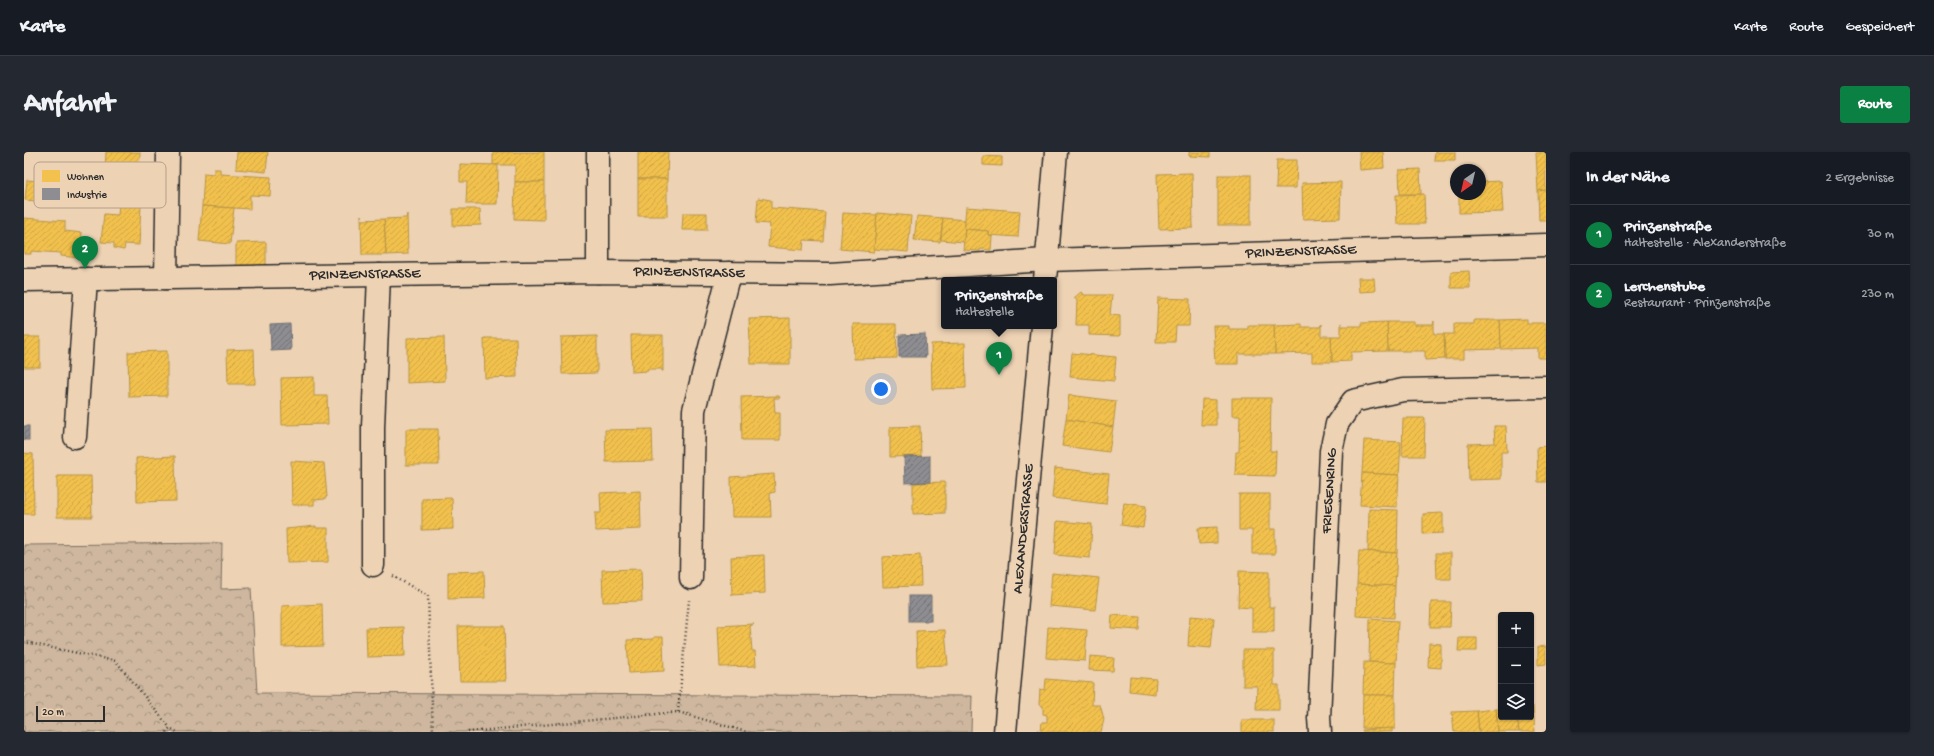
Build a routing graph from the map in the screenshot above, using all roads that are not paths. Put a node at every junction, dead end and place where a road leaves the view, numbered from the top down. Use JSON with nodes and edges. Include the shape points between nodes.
{"nodes":[{"id":1,"x":168,"y":152,"type":"edge"},
{"id":2,"x":598,"y":152,"type":"edge"},
{"id":3,"x":1056,"y":152,"type":"edge"},
{"id":4,"x":1546,"y":245,"type":"edge"},
{"id":5,"x":1046,"y":270,"type":"edge"},
{"id":6,"x":598,"y":272,"type":"junction"},
{"id":7,"x":729,"y":273,"type":"junction"},
{"id":8,"x":379,"y":275,"type":"junction"},
{"id":9,"x":166,"y":278,"type":"junction"},
{"id":10,"x":86,"y":279,"type":"junction"},
{"id":11,"x":24,"y":280,"type":"edge"},
{"id":12,"x":1042,"y":329,"type":"edge"},
{"id":13,"x":1546,"y":387,"type":"edge"},
{"id":14,"x":75,"y":437,"type":"dead end"},
{"id":15,"x":373,"y":565,"type":"road end"},
{"id":16,"x":691,"y":578,"type":"road end"},
{"id":17,"x":1005,"y":732,"type":"edge"},
{"id":18,"x":1320,"y":732,"type":"edge"}],
"edges":[{"from":1,"to":9,"type":"street"},
{"from":2,"to":6,"type":"street"},
{"from":3,"to":5,"type":"street"},
{"from":4,"to":5,"type":"street","name":"PRINZENSTRASSE"},
{"from":5,"to":7,"type":"street","name":"PRINZENSTRASSE"},
{"from":6,"to":7,"type":"street","name":"PRINZENSTRASSE"},
{"from":6,"to":8,"type":"street","name":"PRINZENSTRASSE"},
{"from":7,"to":16,"type":"street","via":[[694,410]]},
{"from":8,"to":9,"type":"street","name":"PRINZENSTRASSE"},
{"from":8,"to":15,"type":"street","via":[[373,427]]},
{"from":9,"to":10,"type":"street","name":"PRINZENSTRASSE"},
{"from":10,"to":11,"type":"street","name":"PRINZENSTRASSE"},
{"from":10,"to":14,"type":"street"},
{"from":12,"to":17,"type":"street","name":"ALEXANDERSTRASSE"},
{"from":13,"to":18,"type":"street","name":"FRIESENRING","via":[[1403,390],[1353,401],[1337,424],[1331,451]]}]}
